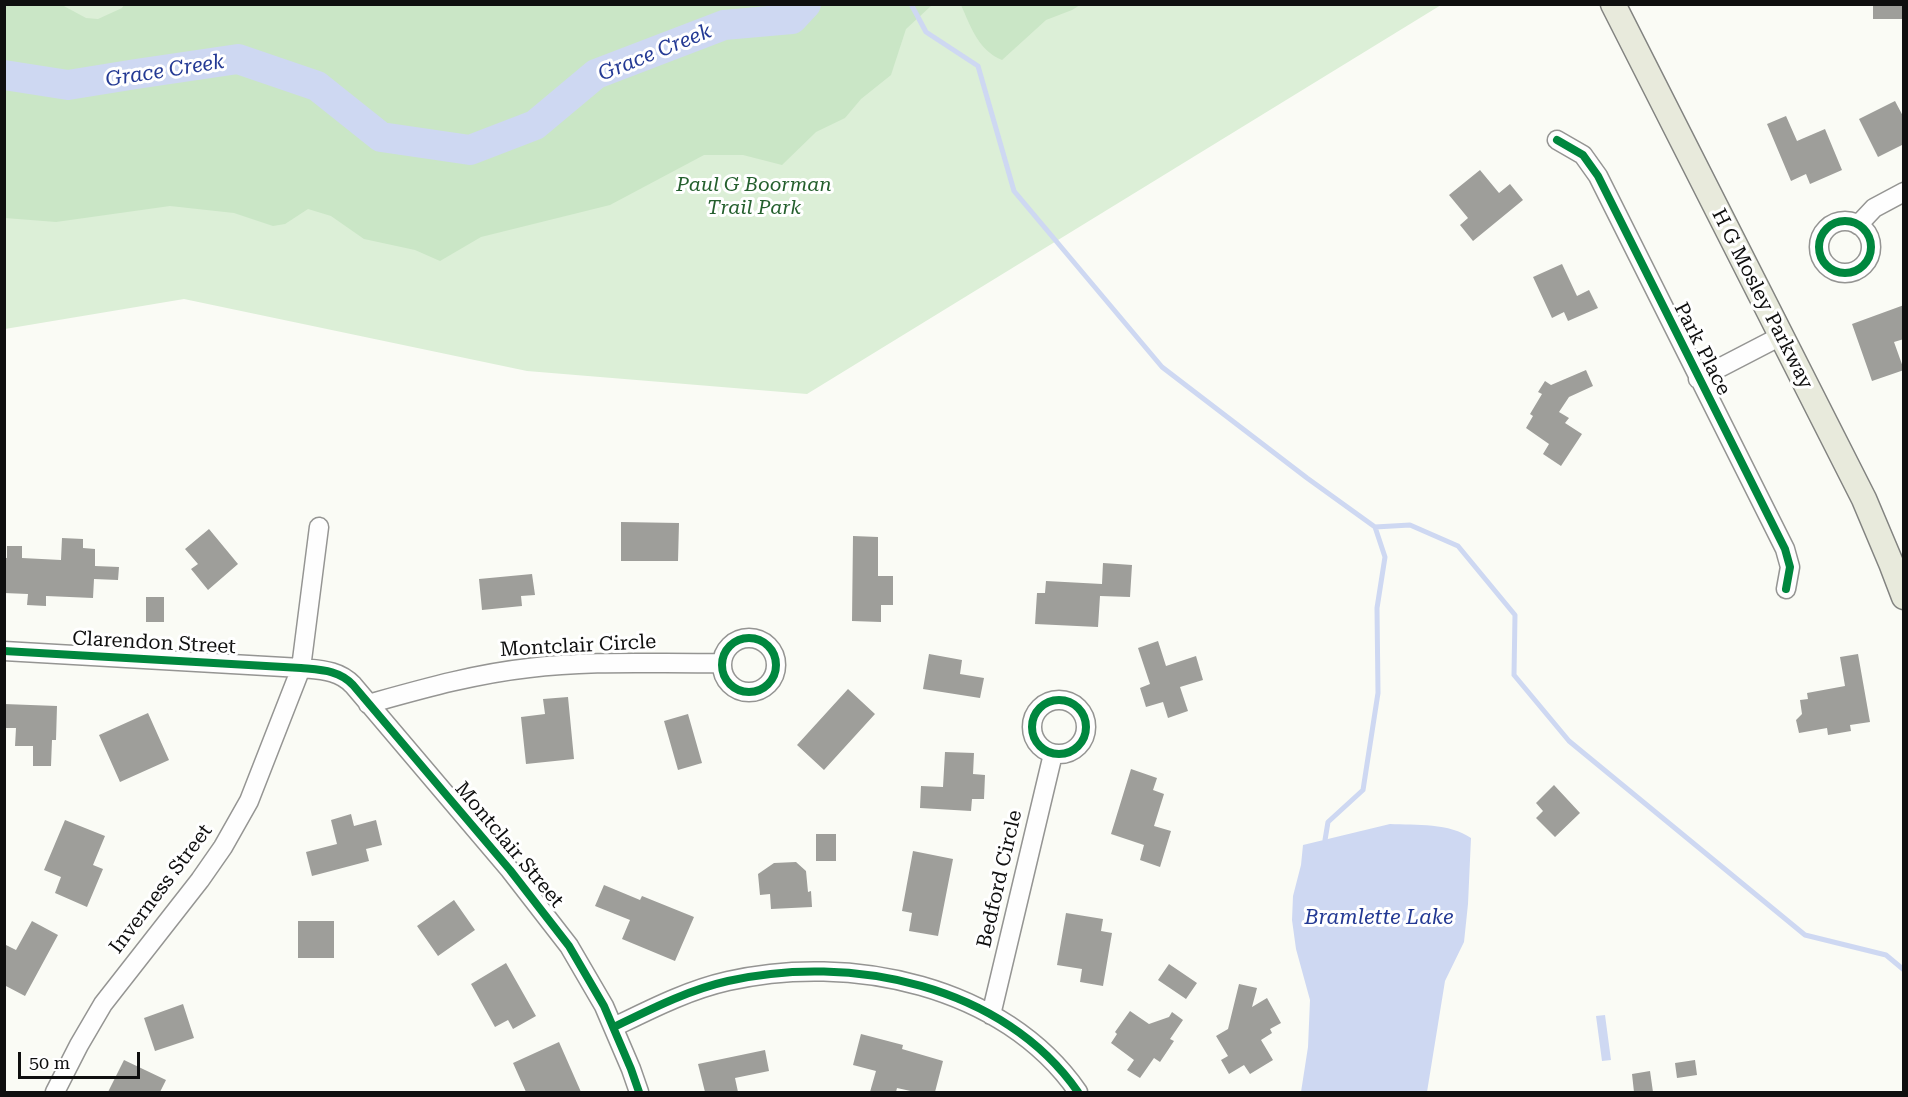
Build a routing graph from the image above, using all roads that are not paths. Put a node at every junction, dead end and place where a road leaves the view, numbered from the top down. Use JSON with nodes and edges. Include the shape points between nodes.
{"nodes":[{"id":1,"x":1613,"y":4,"type":"edge"},
{"id":2,"x":1557,"y":141,"type":"dead end"},
{"id":3,"x":1904,"y":192,"type":"edge"},
{"id":4,"x":1858,"y":225,"type":"dead end"},
{"id":5,"x":1781,"y":336,"type":"junction"},
{"id":6,"x":1698,"y":379,"type":"junction"},
{"id":7,"x":319,"y":527,"type":"dead end"},
{"id":8,"x":1786,"y":589,"type":"dead end"},
{"id":9,"x":1904,"y":597,"type":"edge"},
{"id":10,"x":4,"y":651,"type":"edge"},
{"id":11,"x":722,"y":663,"type":"dead end"},
{"id":12,"x":301,"y":668,"type":"junction"},
{"id":13,"x":368,"y":704,"type":"junction"},
{"id":14,"x":1053,"y":754,"type":"dead end"},
{"id":15,"x":991,"y":1015,"type":"junction"},
{"id":16,"x":614,"y":1027,"type":"junction"},
{"id":17,"x":56,"y":1092,"type":"edge"},
{"id":18,"x":639,"y":1092,"type":"edge"},
{"id":19,"x":1078,"y":1092,"type":"edge"}],
"edges":[{"from":1,"to":5,"type":"main road","name":"H G Mosley Parkway"},
{"from":2,"to":6,"type":"street","name":"Park Place","via":[[1578,150],[1592,167]]},
{"from":3,"to":4,"type":"street","via":[[1874,208]]},
{"from":5,"to":6,"type":"street"},
{"from":5,"to":9,"type":"main road","name":"H G Mosley Parkway","via":[[1864,499]]},
{"from":6,"to":8,"type":"street","name":"Park Place","via":[[1785,549],[1790,567]]},
{"from":7,"to":12,"type":"street","name":"Inverness Street"},
{"from":10,"to":12,"type":"street","name":"Clarendon Street"},
{"from":11,"to":13,"type":"street","name":"Montclair Circle","via":[[529,668],[446,682]]},
{"from":12,"to":13,"type":"street","name":"Montclair Street","via":[[341,675]]},
{"from":12,"to":17,"type":"street","name":"Inverness Street","via":[[237,824],[200,880],[103,1004]]},
{"from":13,"to":16,"type":"street","name":"Montclair Street","via":[[555,927],[594,985]]},
{"from":14,"to":15,"type":"street","name":"Bedford Circle"},
{"from":15,"to":16,"type":"street","via":[[896,980],[812,971],[748,977],[707,986]]},
{"from":15,"to":19,"type":"street","via":[[1035,1045]]},
{"from":16,"to":18,"type":"street","name":"Montclair Street"}]}
